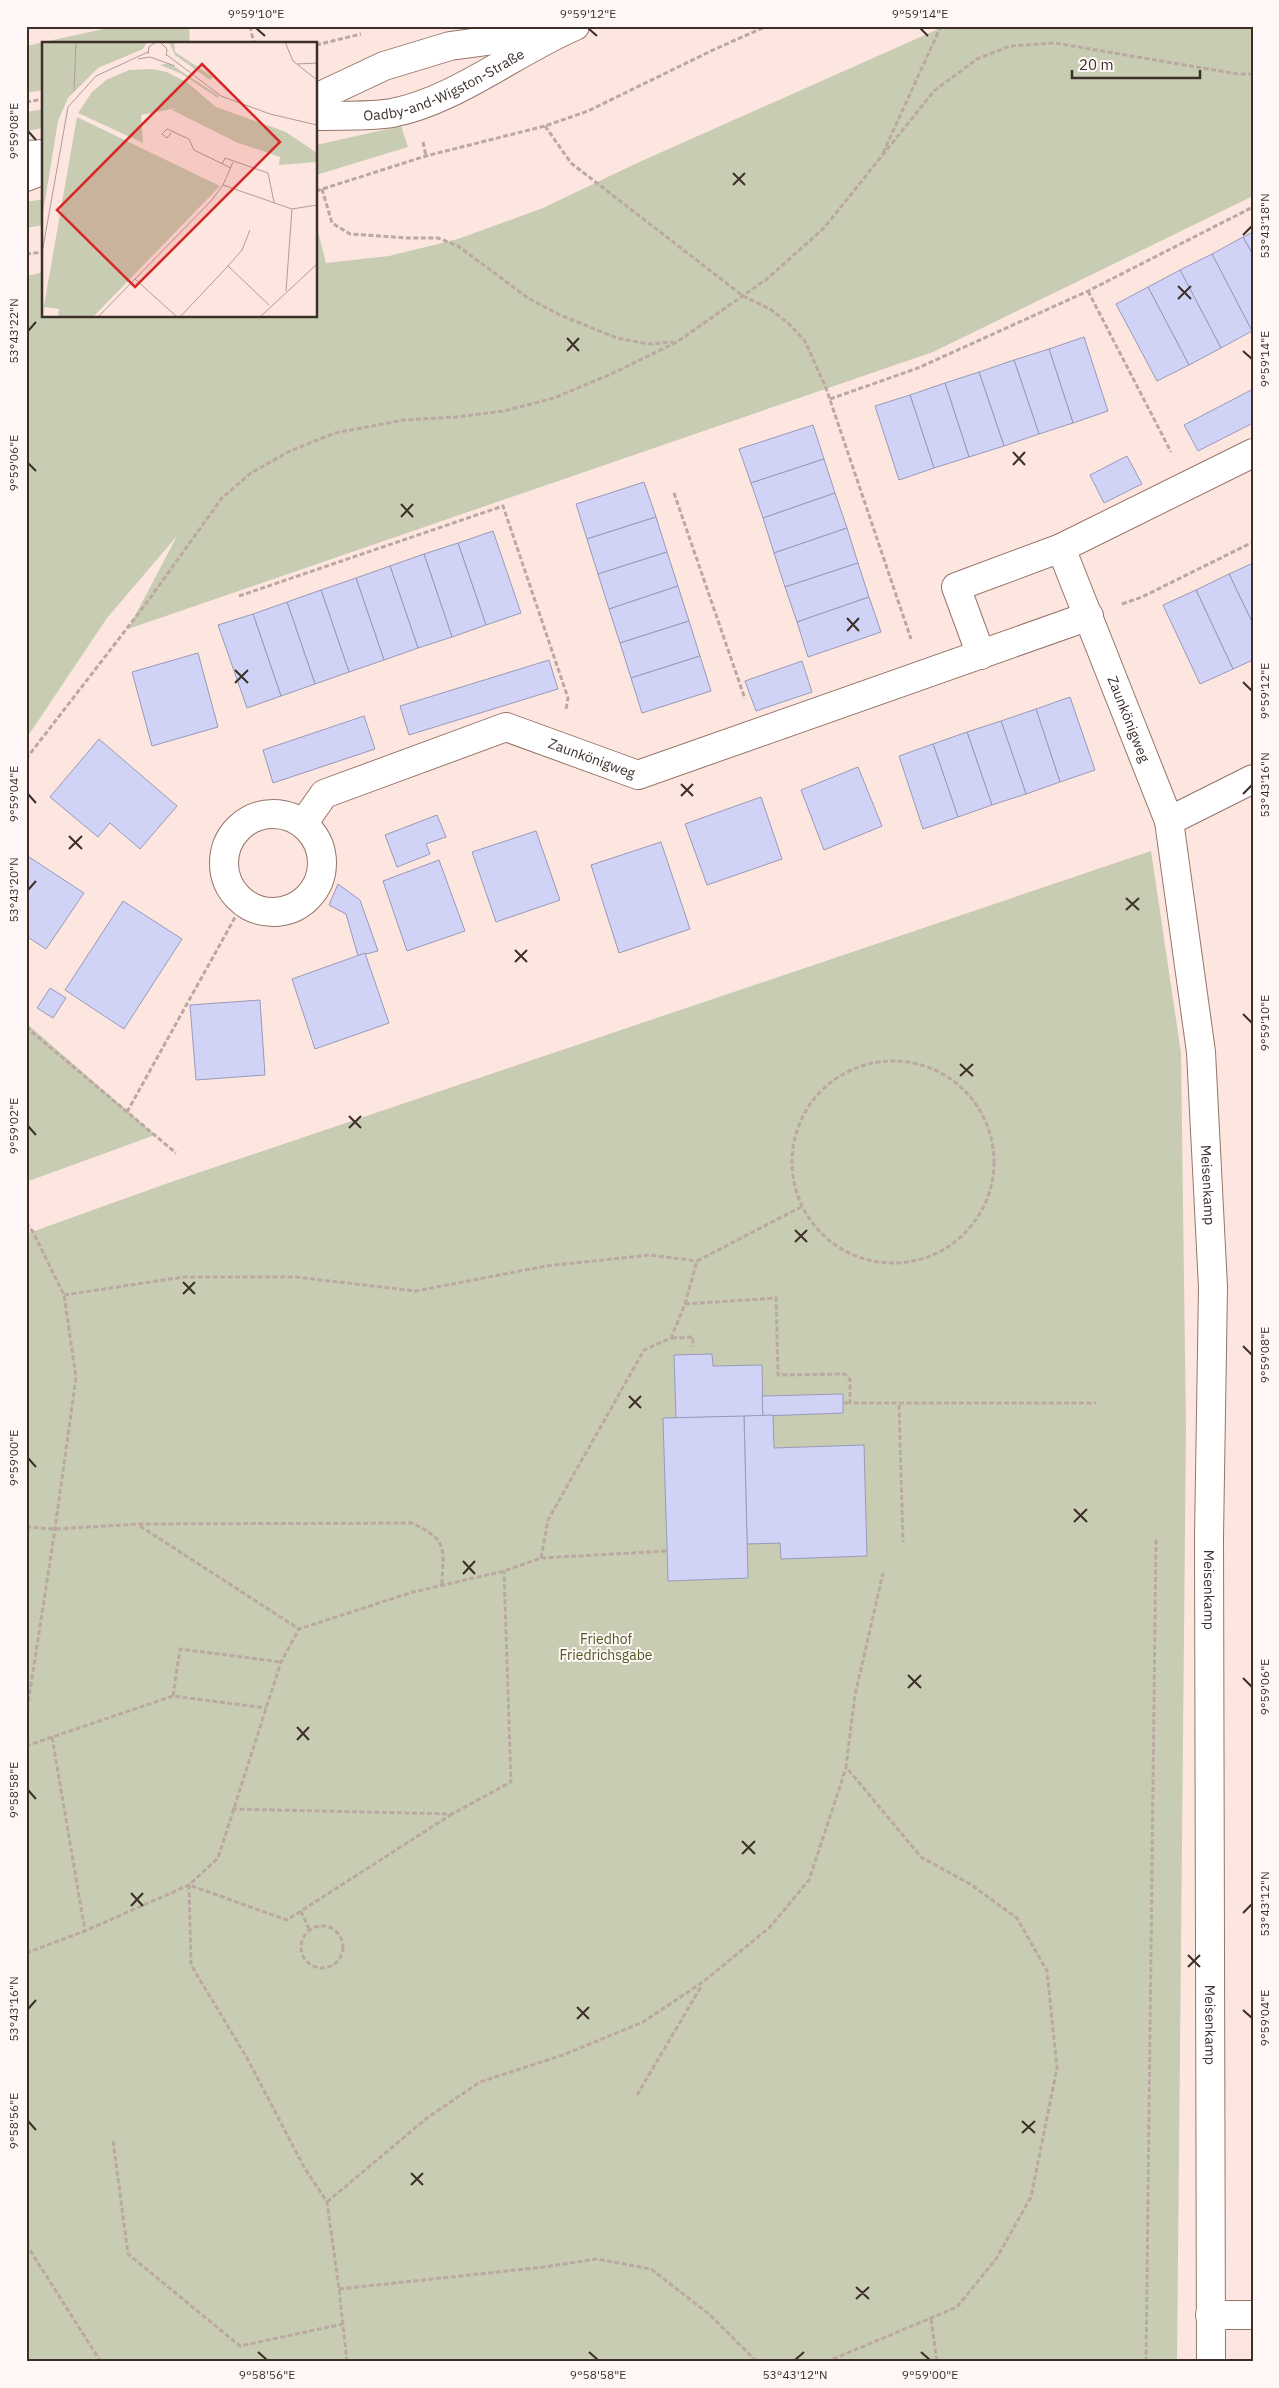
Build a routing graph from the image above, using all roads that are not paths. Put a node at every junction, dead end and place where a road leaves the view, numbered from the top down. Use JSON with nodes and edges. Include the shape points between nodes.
{"nodes":[{"id":1,"x":568,"y":29,"type":"edge"},
{"id":2,"x":318,"y":97,"type":"edge"},
{"id":3,"x":318,"y":116,"type":"edge"},
{"id":4,"x":26,"y":154,"type":"edge"},
{"id":5,"x":42,"y":154,"type":"edge"},
{"id":6,"x":42,"y":171,"type":"edge"},
{"id":7,"x":26,"y":177,"type":"edge"},
{"id":8,"x":1253,"y":452,"type":"edge"},
{"id":9,"x":1061,"y":548,"type":"junction"},
{"id":10,"x":1089,"y":616,"type":"junction"},
{"id":11,"x":981,"y":655,"type":"junction"},
{"id":12,"x":1253,"y":779,"type":"edge"},
{"id":13,"x":1169,"y":821,"type":"junction"},
{"id":14,"x":303,"y":824,"type":"junction"},
{"id":15,"x":1210,"y":2315,"type":"junction"},
{"id":16,"x":1253,"y":2315,"type":"edge"},
{"id":17,"x":1211,"y":2362,"type":"edge"}],
"edges":[{"from":1,"to":2,"type":"street","name":"Oadby-and-Wigston-Straße","via":[[450,46],[384,66]]},
{"from":1,"to":3,"type":"street","name":"Oadby-and-Wigston-Straße","via":[[448,94],[415,106],[392,113]]},
{"from":4,"to":5,"type":"street"},
{"from":6,"to":7,"type":"street"},
{"from":8,"to":9,"type":"street"},
{"from":9,"to":10,"type":"street","name":"Zaunkönigweg"},
{"from":9,"to":11,"type":"street","via":[[956,587]]},
{"from":10,"to":11,"type":"street","name":"Zaunkönigweg"},
{"from":10,"to":13,"type":"street","name":"Zaunkönigweg"},
{"from":11,"to":14,"type":"street","name":"Zaunkönigweg","via":[[638,775],[506,727],[324,794]]},
{"from":12,"to":13,"type":"street"},
{"from":13,"to":15,"type":"street","name":"Meisenkamp","via":[[1201,1052],[1213,1287],[1209,1537]]},
{"from":14,"to":14,"type":"street","via":[[288,816],[255,817],[241,825],[230,838],[224,855],[225,874],[228,885],[243,903],[253,909],[276,912],[294,908],[310,896],[319,880],[322,861],[313,834]]},
{"from":15,"to":16,"type":"street"},
{"from":15,"to":17,"type":"street","name":"Meisenkamp"}]}
